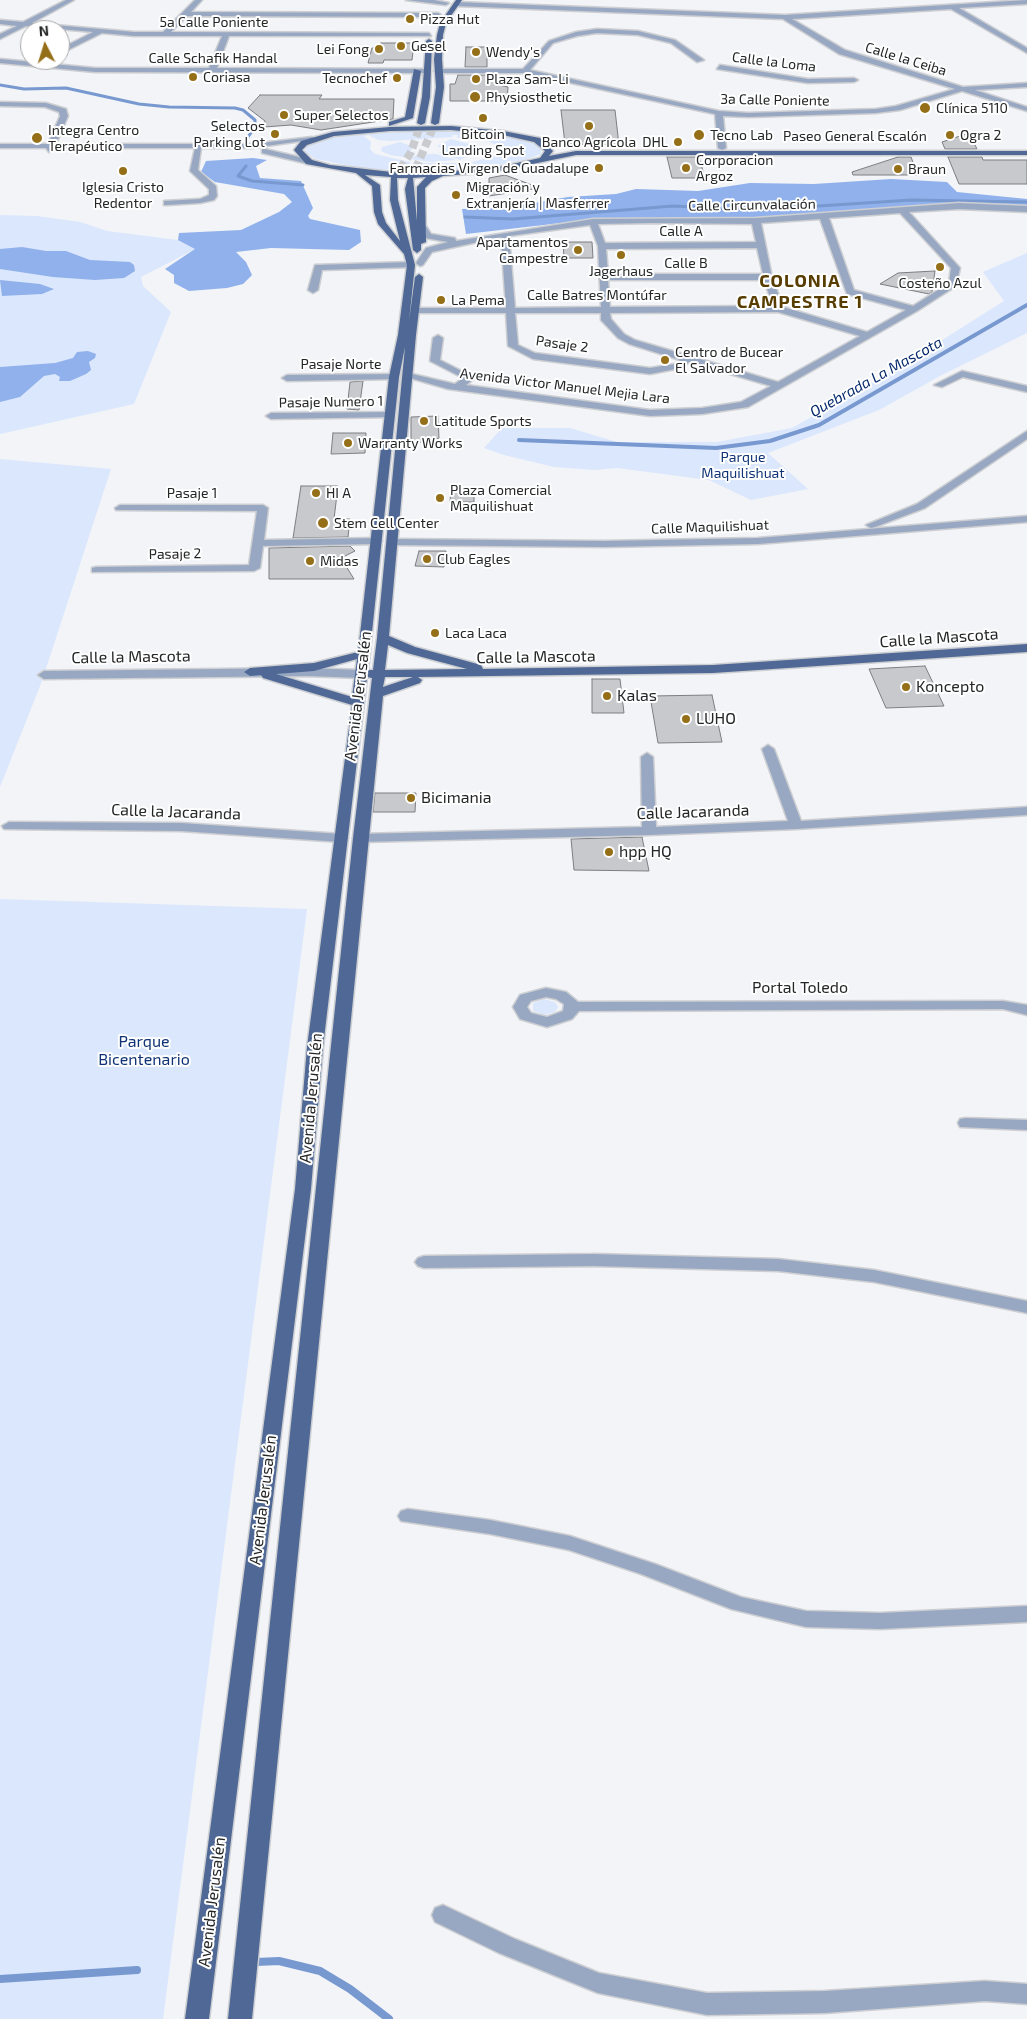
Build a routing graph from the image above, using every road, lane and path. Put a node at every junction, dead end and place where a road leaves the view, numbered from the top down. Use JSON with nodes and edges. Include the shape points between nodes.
{"nodes":[{"id":1,"x":71,"y":0,"type":"edge"},
{"id":2,"x":199,"y":0,"type":"edge"},
{"id":3,"x":409,"y":0,"type":"edge"},
{"id":4,"x":447,"y":2,"type":"edge"},
{"id":5,"x":458,"y":2,"type":"edge"},
{"id":6,"x":1027,"y":2,"type":"edge"},
{"id":7,"x":951,"y":6,"type":"junction"},
{"id":8,"x":185,"y":14,"type":"junction"},
{"id":9,"x":438,"y":15,"type":"junction"},
{"id":10,"x":785,"y":16,"type":"junction"},
{"id":11,"x":31,"y":20,"type":"edge"},
{"id":12,"x":600,"y":20,"type":"junction"},
{"id":13,"x":0,"y":22,"type":"edge"},
{"id":14,"x":20,"y":24,"type":"edge"},
{"id":15,"x":20,"y":26,"type":"edge"},
{"id":16,"x":70,"y":29,"type":"edge"},
{"id":17,"x":99,"y":32,"type":"junction"},
{"id":18,"x":165,"y":34,"type":"junction"},
{"id":19,"x":226,"y":35,"type":"junction"},
{"id":20,"x":0,"y":36,"type":"edge"},
{"id":21,"x":429,"y":36,"type":"junction"},
{"id":22,"x":70,"y":47,"type":"edge"},
{"id":23,"x":1027,"y":51,"type":"edge"},
{"id":24,"x":700,"y":60,"type":"junction"},
{"id":25,"x":0,"y":61,"type":"edge"},
{"id":26,"x":20,"y":63,"type":"edge"},
{"id":27,"x":720,"y":67,"type":"junction"},
{"id":28,"x":70,"y":68,"type":"edge"},
{"id":29,"x":212,"y":71,"type":"junction"},
{"id":30,"x":416,"y":71,"type":"junction"},
{"id":31,"x":427,"y":71,"type":"junction"},
{"id":32,"x":438,"y":71,"type":"junction"},
{"id":33,"x":525,"y":71,"type":"junction"},
{"id":34,"x":854,"y":80,"type":"dead end"},
{"id":35,"x":1027,"y":85,"type":"edge"},
{"id":36,"x":963,"y":90,"type":"junction"},
{"id":37,"x":0,"y":104,"type":"edge"},
{"id":38,"x":446,"y":109,"type":"tunnel mouth"},
{"id":39,"x":1027,"y":109,"type":"edge"},
{"id":40,"x":719,"y":113,"type":"junction"},
{"id":41,"x":447,"y":120,"type":"dead end"},
{"id":42,"x":420,"y":123,"type":"tunnel mouth"},
{"id":43,"x":435,"y":123,"type":"tunnel mouth"},
{"id":44,"x":484,"y":131,"type":"junction"},
{"id":45,"x":356,"y":132,"type":"junction"},
{"id":46,"x":312,"y":139,"type":"junction"},
{"id":47,"x":533,"y":139,"type":"junction"},
{"id":48,"x":558,"y":144,"type":"dead end"},
{"id":49,"x":567,"y":146,"type":"dead end"},
{"id":50,"x":0,"y":148,"type":"edge"},
{"id":51,"x":49,"y":148,"type":"junction"},
{"id":52,"x":722,"y":148,"type":"junction"},
{"id":53,"x":1027,"y":149,"type":"edge"},
{"id":54,"x":198,"y":150,"type":"junction"},
{"id":55,"x":1027,"y":153,"type":"edge"},
{"id":56,"x":543,"y":159,"type":"junction"},
{"id":57,"x":309,"y":162,"type":"junction"},
{"id":58,"x":350,"y":171,"type":"junction"},
{"id":59,"x":446,"y":175,"type":"junction"},
{"id":60,"x":394,"y":179,"type":"tunnel mouth"},
{"id":61,"x":411,"y":180,"type":"tunnel mouth"},
{"id":62,"x":167,"y":203,"type":"dead end"},
{"id":63,"x":1027,"y":208,"type":"edge"},
{"id":64,"x":903,"y":211,"type":"junction"},
{"id":65,"x":824,"y":217,"type":"junction"},
{"id":66,"x":756,"y":221,"type":"junction"},
{"id":67,"x":593,"y":222,"type":"junction"},
{"id":68,"x":423,"y":228,"type":"junction"},
{"id":69,"x":505,"y":234,"type":"junction"},
{"id":70,"x":478,"y":239,"type":"junction"},
{"id":71,"x":761,"y":245,"type":"junction"},
{"id":72,"x":602,"y":246,"type":"junction"},
{"id":73,"x":413,"y":262,"type":"junction"},
{"id":74,"x":604,"y":276,"type":"junction"},
{"id":75,"x":768,"y":277,"type":"junction"},
{"id":76,"x":313,"y":290,"type":"dead end"},
{"id":77,"x":606,"y":308,"type":"junction"},
{"id":78,"x":779,"y":309,"type":"junction"},
{"id":79,"x":914,"y":309,"type":"junction"},
{"id":80,"x":511,"y":310,"type":"junction"},
{"id":81,"x":416,"y":311,"type":"junction"},
{"id":82,"x":868,"y":335,"type":"junction"},
{"id":83,"x":438,"y":338,"type":"dead end"},
{"id":84,"x":687,"y":359,"type":"junction"},
{"id":85,"x":408,"y":376,"type":"junction"},
{"id":86,"x":394,"y":377,"type":"junction"},
{"id":87,"x":287,"y":378,"type":"dead end"},
{"id":88,"x":779,"y":385,"type":"junction"},
{"id":89,"x":939,"y":385,"type":"dead end"},
{"id":90,"x":457,"y":387,"type":"junction"},
{"id":91,"x":1027,"y":389,"type":"edge"},
{"id":92,"x":390,"y":415,"type":"junction"},
{"id":93,"x":271,"y":416,"type":"dead end"},
{"id":94,"x":1027,"y":434,"type":"edge"},
{"id":95,"x":921,"y":506,"type":"junction"},
{"id":96,"x":120,"y":508,"type":"dead end"},
{"id":97,"x":1027,"y":519,"type":"edge"},
{"id":98,"x":952,"y":524,"type":"junction"},
{"id":99,"x":853,"y":532,"type":"junction"},
{"id":100,"x":376,"y":541,"type":"junction"},
{"id":101,"x":393,"y":542,"type":"junction"},
{"id":102,"x":259,"y":543,"type":"junction"},
{"id":103,"x":96,"y":570,"type":"dead end"},
{"id":104,"x":383,"y":638,"type":"junction"},
{"id":105,"x":1027,"y":648,"type":"edge"},
{"id":106,"x":363,"y":654,"type":"junction"},
{"id":107,"x":250,"y":672,"type":"junction"},
{"id":108,"x":370,"y":674,"type":"junction"},
{"id":109,"x":445,"y":674,"type":"junction"},
{"id":110,"x":511,"y":674,"type":"junction"},
{"id":111,"x":44,"y":675,"type":"dead end"},
{"id":112,"x":377,"y":694,"type":"junction"},
{"id":113,"x":358,"y":703,"type":"junction"},
{"id":114,"x":768,"y":749,"type":"dead end"},
{"id":115,"x":647,"y":757,"type":"dead end"},
{"id":116,"x":1027,"y":811,"type":"edge"},
{"id":117,"x":796,"y":825,"type":"junction"},
{"id":118,"x":9,"y":826,"type":"dead end"},
{"id":119,"x":649,"y":831,"type":"junction"},
{"id":120,"x":341,"y":838,"type":"junction"},
{"id":121,"x":360,"y":838,"type":"junction"},
{"id":122,"x":572,"y":1007,"type":"dead end"},
{"id":123,"x":1027,"y":1010,"type":"edge"},
{"id":124,"x":966,"y":1123,"type":"dead end"},
{"id":125,"x":1027,"y":1125,"type":"edge"},
{"id":126,"x":424,"y":1262,"type":"dead end"},
{"id":127,"x":1027,"y":1307,"type":"edge"},
{"id":128,"x":408,"y":1516,"type":"dead end"},
{"id":129,"x":1027,"y":1614,"type":"edge"},
{"id":130,"x":442,"y":1915,"type":"dead end"},
{"id":131,"x":1027,"y":1994,"type":"edge"},
{"id":132,"x":197,"y":2019,"type":"edge"},
{"id":133,"x":240,"y":2019,"type":"edge"}],
"edges":[{"from":1,"to":11,"type":"street"},
{"from":2,"to":8,"type":"street"},
{"from":3,"to":4,"type":"street"},
{"from":4,"to":9,"type":"main road"},
{"from":5,"to":12,"type":"street"},
{"from":5,"to":32,"type":"main road","via":[[441,28]]},
{"from":6,"to":7,"type":"street"},
{"from":7,"to":10,"type":"street"},
{"from":7,"to":23,"type":"street"},
{"from":8,"to":9,"type":"street"},
{"from":8,"to":18,"type":"street"},
{"from":9,"to":21,"type":"main road"},
{"from":10,"to":12,"type":"street"},
{"from":10,"to":36,"type":"street","name":"Calle la Ceiba","via":[[842,52]]},
{"from":12,"to":24,"type":"street","via":[[673,41]]},
{"from":12,"to":33,"type":"street","via":[[576,34],[551,42]]},
{"from":13,"to":14,"type":"street","name":"5a Calle Poniente"},
{"from":15,"to":20,"type":"street"},
{"from":16,"to":17,"type":"street","name":"5a Calle Poniente"},
{"from":17,"to":18,"type":"street","name":"5a Calle Poniente"},
{"from":17,"to":22,"type":"street"},
{"from":18,"to":19,"type":"street","name":"5a Calle Poniente"},
{"from":19,"to":21,"type":"street","name":"5a Calle Poniente"},
{"from":19,"to":29,"type":"street"},
{"from":21,"to":31,"type":"main road"},
{"from":24,"to":27,"type":"street","via":[[725,64]]},
{"from":24,"to":27,"type":"street","name":"Calle la Loma","via":[[693,64]]},
{"from":25,"to":26,"type":"street","name":"Calle Schafik Handal"},
{"from":27,"to":34,"type":"street","name":"Calle la Loma","via":[[808,81]]},
{"from":28,"to":29,"type":"street","name":"Calle Schafik Handal"},
{"from":29,"to":30,"type":"street","name":"Calle Schafik Handal"},
{"from":30,"to":31,"type":"street","name":"Calle Schafik Handal"},
{"from":30,"to":45,"type":"main road","via":[[409,118]]},
{"from":31,"to":42,"type":"main road"},
{"from":32,"to":33,"type":"street"},
{"from":32,"to":38,"type":"main road","via":[[446,74],[447,78]]},
{"from":32,"to":43,"type":"main road","via":[[440,87]]},
{"from":33,"to":40,"type":"street","name":"3a Calle Poniente"},
{"from":35,"to":36,"type":"street","name":"3a Calle Poniente"},
{"from":36,"to":39,"type":"street","name":"Calle la Ceiba"},
{"from":36,"to":40,"type":"street","name":"3a Calle Poniente","via":[[896,108],[850,114]]},
{"from":37,"to":51,"type":"street","via":[[46,105],[63,111],[64,116]]},
{"from":40,"to":52,"type":"street"},
{"from":41,"to":44,"type":"main road"},
{"from":44,"to":45,"type":"main road","via":[[434,128]]},
{"from":44,"to":47,"type":"main road"},
{"from":45,"to":46,"type":"main road"},
{"from":46,"to":51,"type":"street","via":[[252,146]]},
{"from":46,"to":57,"type":"main road","via":[[298,150]]},
{"from":47,"to":48,"type":"main road"},
{"from":47,"to":56,"type":"main road","via":[[549,151]]},
{"from":49,"to":52,"type":"main road","name":"Paseo General Escalón"},
{"from":50,"to":51,"type":"street"},
{"from":51,"to":54,"type":"street"},
{"from":52,"to":53,"type":"main road","name":"Paseo General Escalón"},
{"from":54,"to":57,"type":"street","via":[[270,152]]},
{"from":54,"to":62,"type":"street","via":[[194,172],[213,188],[213,196],[200,201]]},
{"from":55,"to":56,"type":"main road","name":"Paseo General Escalón","via":[[593,152]]},
{"from":56,"to":59,"type":"main road","name":"Paseo General Escalón","via":[[520,166]]},
{"from":57,"to":58,"type":"main road"},
{"from":58,"to":59,"type":"main road"},
{"from":58,"to":73,"type":"main road","via":[[365,176],[376,185],[382,224]]},
{"from":59,"to":68,"type":"main road","via":[[429,180],[421,187]]},
{"from":60,"to":73,"type":"main road","name":"Avenida Jerusalén","via":[[394,200]]},
{"from":61,"to":73,"type":"main road","name":"Avenida Jerusalén"},
{"from":63,"to":64,"type":"street","name":"Calle Circunvalación","via":[[959,206]]},
{"from":64,"to":65,"type":"street","name":"Calle Circunvalación"},
{"from":64,"to":79,"type":"street","name":"Avenida Victor Manuel Mejia Lara","via":[[956,268],[953,284]]},
{"from":65,"to":66,"type":"street","name":"Calle Circunvalación"},
{"from":65,"to":79,"type":"street","via":[[850,292]]},
{"from":66,"to":67,"type":"street","name":"Calle Circunvalación"},
{"from":66,"to":71,"type":"street"},
{"from":67,"to":69,"type":"street","name":"Calle Circunvalación"},
{"from":67,"to":72,"type":"street"},
{"from":68,"to":70,"type":"street","name":"Calle Circunvalación","via":[[428,236],[437,239]]},
{"from":68,"to":73,"type":"main road"},
{"from":69,"to":70,"type":"street","name":"Calle Circunvalación"},
{"from":69,"to":80,"type":"street","name":"Pasaje 2"},
{"from":70,"to":73,"type":"street","name":"Calle Circunvalación","via":[[429,250]]},
{"from":71,"to":72,"type":"street","name":"Calle A"},
{"from":71,"to":75,"type":"street"},
{"from":72,"to":74,"type":"street"},
{"from":73,"to":76,"type":"street","via":[[318,267]]},
{"from":73,"to":81,"type":"main road","name":"Avenida Jerusalén"},
{"from":73,"to":86,"type":"main road","name":"Avenida Jerusalén"},
{"from":74,"to":75,"type":"street","name":"Calle B"},
{"from":74,"to":77,"type":"street"},
{"from":75,"to":78,"type":"street"},
{"from":77,"to":78,"type":"street","name":"Calle Batres Montúfar"},
{"from":77,"to":80,"type":"street","name":"Calle Batres Montúfar"},
{"from":77,"to":84,"type":"street","via":[[606,320],[621,336]]},
{"from":78,"to":82,"type":"street","name":"Calle Batres Montúfar"},
{"from":79,"to":82,"type":"street","name":"Avenida Victor Manuel Mejia Lara"},
{"from":80,"to":81,"type":"street","name":"Calle Batres Montúfar"},
{"from":80,"to":84,"type":"street","name":"Pasaje 2","via":[[514,346],[533,356],[650,371],[678,366]]},
{"from":81,"to":85,"type":"main road","name":"Avenida Jerusalén"},
{"from":82,"to":88,"type":"street","name":"Avenida Victor Manuel Mejia Lara"},
{"from":83,"to":90,"type":"street","via":[[435,361],[470,378]]},
{"from":84,"to":88,"type":"street"},
{"from":85,"to":90,"type":"street","name":"Avenida Victor Manuel Mejia Lara"},
{"from":85,"to":101,"type":"main road","name":"Avenida Jerusalén"},
{"from":86,"to":87,"type":"street","name":"Pasaje Norte"},
{"from":86,"to":92,"type":"main road","name":"Avenida Jerusalén"},
{"from":88,"to":90,"type":"street","name":"Avenida Victor Manuel Mejia Lara","via":[[744,405],[674,413],[650,413]]},
{"from":89,"to":91,"type":"street","via":[[955,376],[967,375]]},
{"from":92,"to":93,"type":"street","name":"Pasaje Numero 1"},
{"from":92,"to":100,"type":"main road","name":"Avenida Jerusalén"},
{"from":94,"to":95,"type":"street"},
{"from":95,"to":98,"type":"street","via":[[921,514]]},
{"from":95,"to":99,"type":"street"},
{"from":96,"to":102,"type":"street","name":"Pasaje 1","via":[[263,508]]},
{"from":97,"to":98,"type":"street","name":"Calle Maquilishuat"},
{"from":98,"to":99,"type":"street","name":"Calle Maquilishuat"},
{"from":99,"to":101,"type":"street","name":"Calle Maquilishuat","via":[[695,543]]},
{"from":100,"to":102,"type":"street"},
{"from":100,"to":106,"type":"main road","name":"Avenida Jerusalén"},
{"from":101,"to":104,"type":"main road","name":"Avenida Jerusalén"},
{"from":102,"to":103,"type":"street","name":"Pasaje 2","via":[[254,568]]},
{"from":104,"to":108,"type":"main road","name":"Avenida Jerusalén"},
{"from":104,"to":110,"type":"main road","via":[[462,665]]},
{"from":105,"to":110,"type":"main road","name":"Calle la Mascota","via":[[713,669]]},
{"from":106,"to":107,"type":"main road","via":[[314,668]]},
{"from":106,"to":108,"type":"main road","name":"Avenida Jerusalén"},
{"from":107,"to":108,"type":"street","name":"Calle la Mascota"},
{"from":107,"to":111,"type":"street","name":"Calle la Mascota"},
{"from":107,"to":113,"type":"main road","via":[[299,683]]},
{"from":108,"to":109,"type":"main road","name":"Calle la Mascota"},
{"from":108,"to":112,"type":"main road","name":"Avenida Jerusalén"},
{"from":108,"to":113,"type":"main road","name":"Avenida Jerusalén"},
{"from":109,"to":110,"type":"main road","name":"Calle la Mascota"},
{"from":109,"to":112,"type":"main road","via":[[408,682]]},
{"from":112,"to":121,"type":"main road","name":"Avenida Jerusalén"},
{"from":113,"to":120,"type":"main road","name":"Avenida Jerusalén"},
{"from":114,"to":117,"type":"street"},
{"from":115,"to":119,"type":"street"},
{"from":116,"to":117,"type":"street","name":"Calle Jacaranda"},
{"from":117,"to":119,"type":"street","name":"Calle Jacaranda"},
{"from":118,"to":120,"type":"street","name":"Calle la Jacaranda","via":[[180,827]]},
{"from":119,"to":121,"type":"street","name":"Calle Jacaranda"},
{"from":120,"to":132,"type":"main road","name":"Avenida Jerusalén","via":[[315,1047],[303,1189]]},
{"from":121,"to":133,"type":"main road","name":"Avenida Jerusalén"},
{"from":122,"to":123,"type":"street","name":"Portal Toledo","via":[[1002,1005]]},
{"from":124,"to":125,"type":"street"},
{"from":126,"to":127,"type":"street","via":[[593,1260],[778,1265],[874,1276]]},
{"from":128,"to":129,"type":"street","via":[[490,1527],[570,1543],[738,1604],[806,1619],[880,1621]]},
{"from":130,"to":131,"type":"street","via":[[598,1983],[707,2004],[826,2002],[985,1992]]}]}
